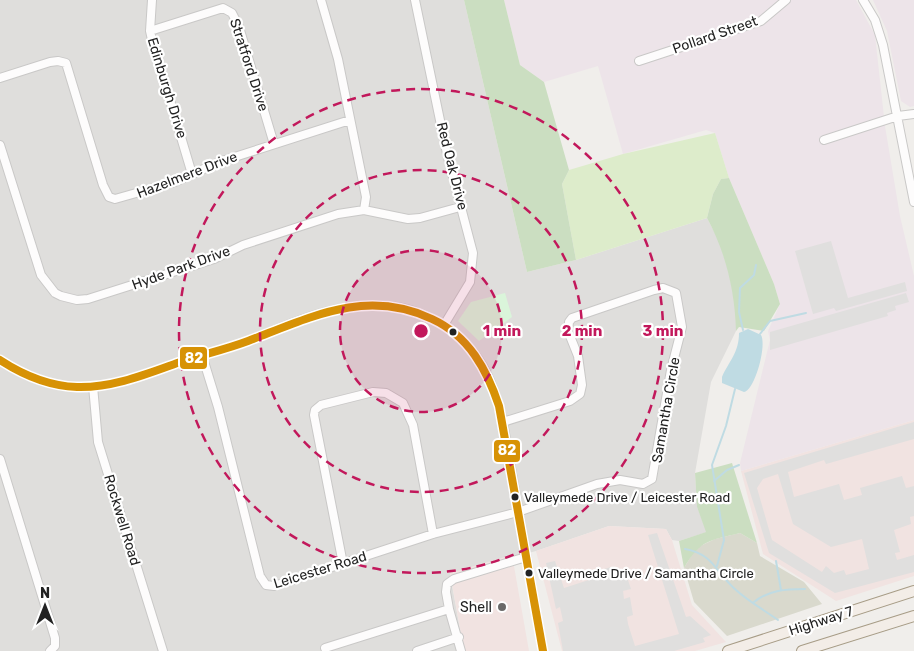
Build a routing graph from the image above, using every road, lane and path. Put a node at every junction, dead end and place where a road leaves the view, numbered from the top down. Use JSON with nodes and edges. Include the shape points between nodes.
{"nodes":[{"id":1,"x":152,"y":0,"type":"edge"},
{"id":2,"x":321,"y":0,"type":"edge"},
{"id":3,"x":415,"y":0,"type":"edge"},
{"id":4,"x":786,"y":0,"type":"edge"},
{"id":5,"x":863,"y":0,"type":"edge"},
{"id":6,"x":150,"y":31,"type":"junction"},
{"id":7,"x":639,"y":61,"type":"dead end"},
{"id":8,"x":0,"y":78,"type":"edge"},
{"id":9,"x":914,"y":114,"type":"edge"},
{"id":10,"x":898,"y":116,"type":"junction"},
{"id":11,"x":350,"y":120,"type":"junction"},
{"id":12,"x":824,"y":140,"type":"dead end"},
{"id":13,"x":274,"y":144,"type":"junction"},
{"id":14,"x":0,"y":145,"type":"edge"},
{"id":15,"x":192,"y":174,"type":"junction"},
{"id":16,"x":914,"y":202,"type":"edge"},
{"id":17,"x":460,"y":207,"type":"junction"},
{"id":18,"x":364,"y":210,"type":"junction"},
{"id":19,"x":444,"y":326,"type":"junction"},
{"id":20,"x":202,"y":356,"type":"junction"},
{"id":21,"x":0,"y":360,"type":"edge"},
{"id":22,"x":92,"y":386,"type":"junction"},
{"id":23,"x":503,"y":422,"type":"junction"},
{"id":24,"x":0,"y":459,"type":"edge"},
{"id":25,"x":518,"y":512,"type":"junction"},
{"id":26,"x":433,"y":534,"type":"junction"},
{"id":27,"x":526,"y":557,"type":"junction"},
{"id":28,"x":343,"y":564,"type":"junction"},
{"id":29,"x":914,"y":590,"type":"edge"},
{"id":30,"x":449,"y":609,"type":"junction"},
{"id":31,"x":914,"y":616,"type":"edge"},
{"id":32,"x":459,"y":637,"type":"junction"},
{"id":33,"x":325,"y":648,"type":"dead end"},
{"id":34,"x":50,"y":651,"type":"edge"},
{"id":35,"x":163,"y":651,"type":"edge"},
{"id":36,"x":417,"y":651,"type":"edge"},
{"id":37,"x":461,"y":651,"type":"edge"},
{"id":38,"x":542,"y":651,"type":"edge"},
{"id":39,"x":728,"y":651,"type":"edge"},
{"id":40,"x":802,"y":651,"type":"edge"}],
"edges":[{"from":1,"to":6,"type":"street","name":"Edinburgh Drive"},
{"from":2,"to":11,"type":"street","via":[[338,59]]},
{"from":3,"to":17,"type":"street","name":"Red Oak Drive"},
{"from":4,"to":7,"type":"street","name":"Pollard Street","via":[[760,21]]},
{"from":5,"to":10,"type":"street","via":[[879,31]]},
{"from":6,"to":13,"type":"street","name":"Stratford Drive","via":[[223,8],[232,12]]},
{"from":6,"to":15,"type":"street","name":"Edinburgh Drive"},
{"from":8,"to":15,"type":"street","name":"Hazelmere Drive","via":[[58,60],[66,63],[109,197],[123,198]]},
{"from":9,"to":10,"type":"street"},
{"from":10,"to":12,"type":"street"},
{"from":10,"to":16,"type":"street"},
{"from":11,"to":13,"type":"street","name":"Hazelmere Drive"},
{"from":11,"to":18,"type":"street","via":[[366,197]]},
{"from":13,"to":15,"type":"street","name":"Hazelmere Drive"},
{"from":14,"to":18,"type":"street","name":"Hyde Park Drive","via":[[41,275],[55,293],[77,300],[116,292],[214,260],[243,245],[338,214]]},
{"from":17,"to":18,"type":"street","name":"Hyde Park Drive","via":[[408,219]]},
{"from":17,"to":19,"type":"street","name":"Red Oak Drive","via":[[471,237],[473,268],[470,282]]},
{"from":19,"to":20,"type":"street","via":[[410,309],[388,304],[360,304],[286,324]]},
{"from":19,"to":23,"type":"street","via":[[460,337],[489,375]]},
{"from":20,"to":22,"type":"street"},
{"from":20,"to":28,"type":"street","name":"Leicester Road","via":[[263,582],[274,586]]},
{"from":21,"to":22,"type":"street","via":[[48,383]]},
{"from":22,"to":35,"type":"street","name":"Rockwell Road","via":[[98,442]]},
{"from":23,"to":25,"type":"street"},
{"from":23,"to":25,"type":"street","name":"Samantha Circle","via":[[580,394],[578,356],[568,331],[572,318],[654,290],[664,288],[676,293],[682,327],[652,479],[644,484],[608,481]]},
{"from":24,"to":34,"type":"street","via":[[55,638],[55,646]]},
{"from":25,"to":26,"type":"street","name":"Leicester Road"},
{"from":25,"to":27,"type":"street"},
{"from":26,"to":28,"type":"street","name":"Leicester Road"},
{"from":26,"to":28,"type":"street","via":[[413,425],[403,403],[386,393],[373,392],[321,405],[314,415]]},
{"from":27,"to":30,"type":"street","via":[[454,579],[447,584]]},
{"from":27,"to":38,"type":"street"},
{"from":29,"to":39,"type":"main road","name":"Highway 7"},
{"from":30,"to":32,"type":"street"},
{"from":30,"to":33,"type":"street"},
{"from":31,"to":40,"type":"main road","name":"Highway 7"},
{"from":32,"to":36,"type":"street"},
{"from":32,"to":37,"type":"street"}]}
